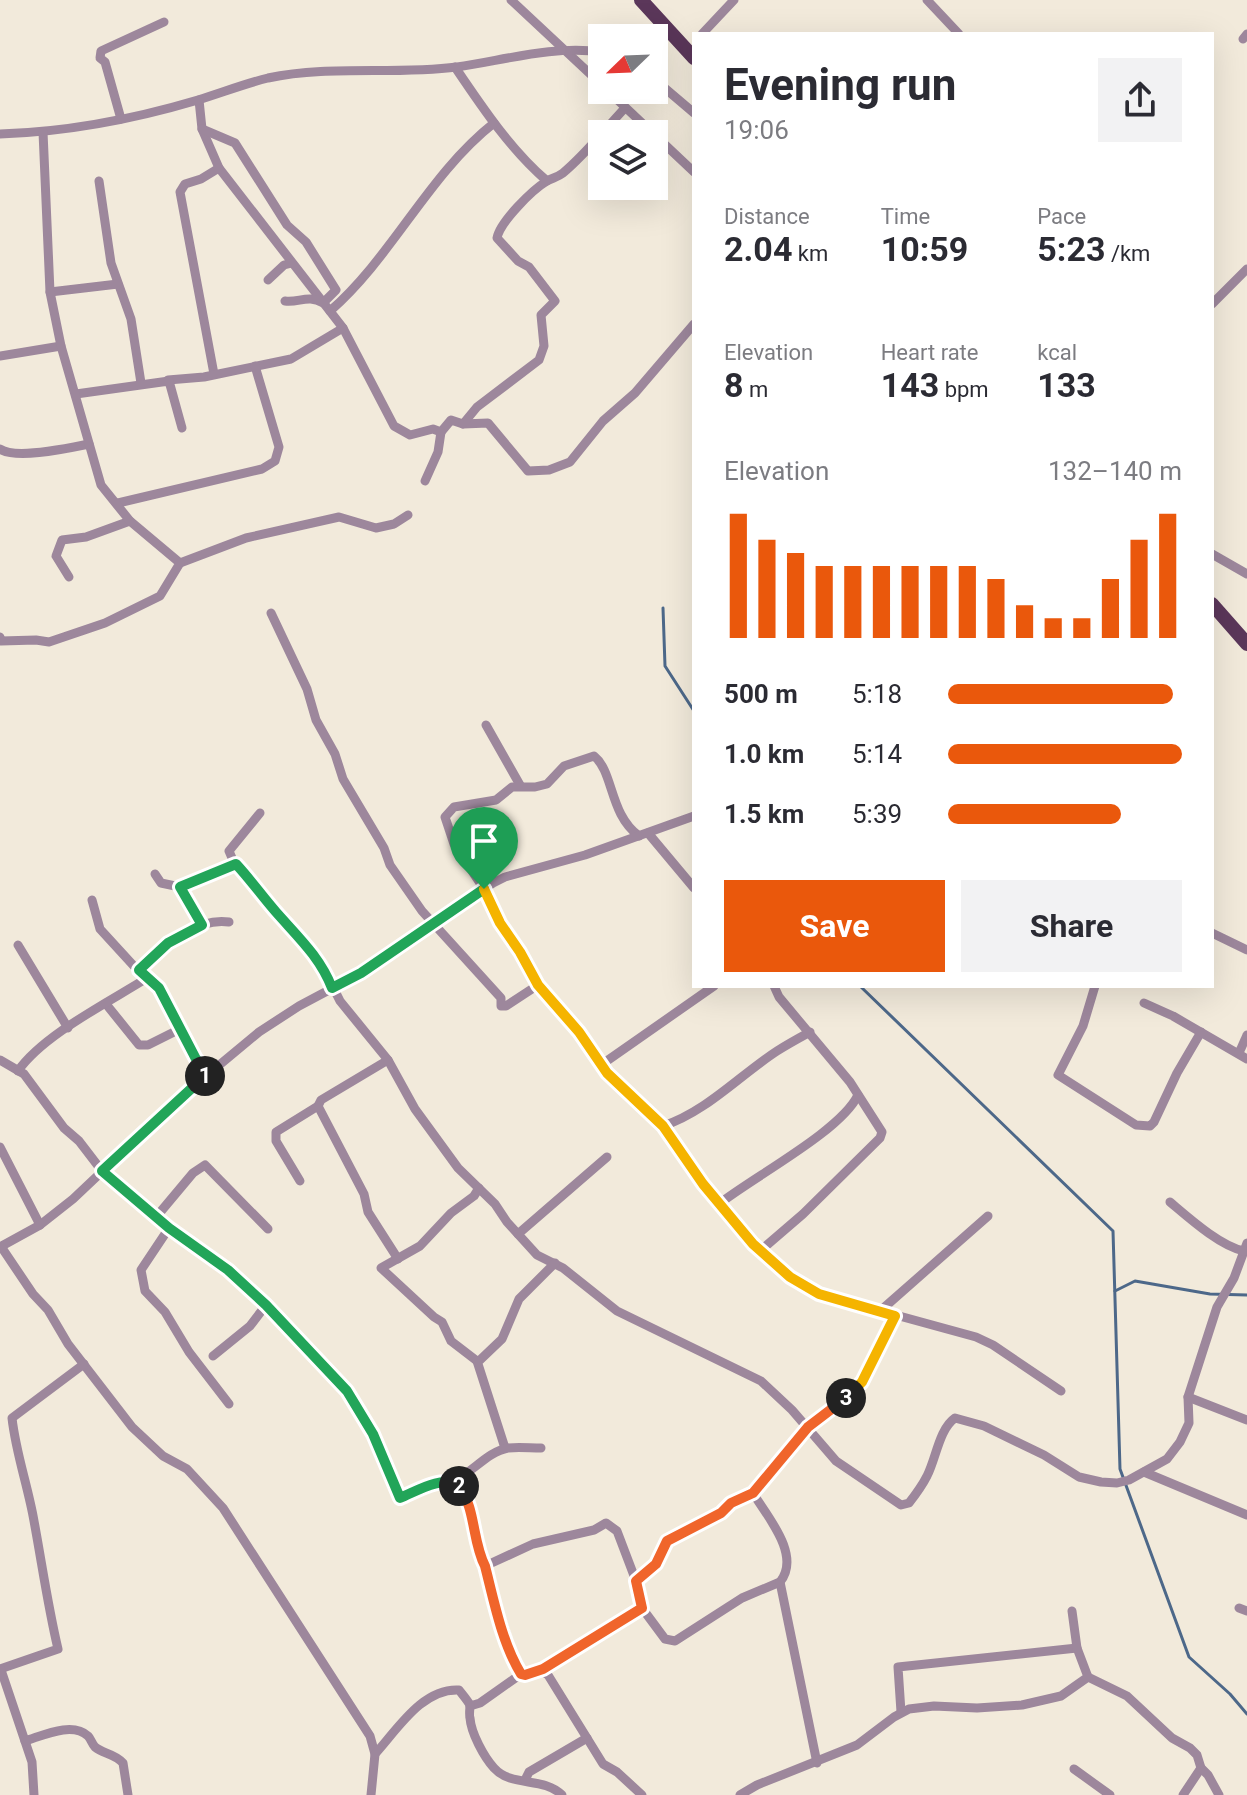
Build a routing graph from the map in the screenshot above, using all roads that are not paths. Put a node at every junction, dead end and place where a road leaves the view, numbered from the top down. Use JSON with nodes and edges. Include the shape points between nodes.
{"nodes":[{"id":1,"x":511,"y":0,"type":"edge"},
{"id":2,"x":641,"y":0,"type":"edge"},
{"id":3,"x":734,"y":0,"type":"edge"},
{"id":4,"x":927,"y":0,"type":"edge"},
{"id":5,"x":164,"y":22,"type":"dead end"},
{"id":6,"x":704,"y":32,"type":"edge"},
{"id":7,"x":957,"y":32,"type":"edge"},
{"id":8,"x":566,"y":50,"type":"junction"},
{"id":9,"x":691,"y":50,"type":"edge"},
{"id":10,"x":588,"y":51,"type":"edge"},
{"id":11,"x":455,"y":67,"type":"junction"},
{"id":12,"x":588,"y":71,"type":"edge"},
{"id":13,"x":668,"y":91,"type":"edge"},
{"id":14,"x":199,"y":100,"type":"junction"},
{"id":15,"x":621,"y":104,"type":"edge"},
{"id":16,"x":625,"y":108,"type":"junction"},
{"id":17,"x":692,"y":111,"type":"edge"},
{"id":18,"x":121,"y":119,"type":"junction"},
{"id":19,"x":494,"y":123,"type":"junction"},
{"id":20,"x":202,"y":129,"type":"junction"},
{"id":21,"x":43,"y":132,"type":"junction"},
{"id":22,"x":0,"y":134,"type":"edge"},
{"id":23,"x":219,"y":168,"type":"junction"},
{"id":24,"x":692,"y":170,"type":"edge"},
{"id":25,"x":99,"y":181,"type":"dead end"},
{"id":26,"x":547,"y":181,"type":"junction"},
{"id":27,"x":292,"y":263,"type":"junction"},
{"id":28,"x":1247,"y":269,"type":"edge"},
{"id":29,"x":268,"y":280,"type":"dead end"},
{"id":30,"x":118,"y":284,"type":"junction"},
{"id":31,"x":50,"y":292,"type":"junction"},
{"id":32,"x":285,"y":301,"type":"dead end"},
{"id":33,"x":1214,"y":302,"type":"edge"},
{"id":34,"x":326,"y":307,"type":"junction"},
{"id":35,"x":692,"y":326,"type":"edge"},
{"id":36,"x":343,"y":328,"type":"junction"},
{"id":37,"x":61,"y":346,"type":"junction"},
{"id":38,"x":0,"y":356,"type":"edge"},
{"id":39,"x":255,"y":366,"type":"junction"},
{"id":40,"x":214,"y":374,"type":"junction"},
{"id":41,"x":168,"y":380,"type":"junction"},
{"id":42,"x":141,"y":383,"type":"junction"},
{"id":43,"x":76,"y":394,"type":"junction"},
{"id":44,"x":463,"y":424,"type":"junction"},
{"id":45,"x":182,"y":428,"type":"dead end"},
{"id":46,"x":441,"y":432,"type":"junction"},
{"id":47,"x":89,"y":444,"type":"junction"},
{"id":48,"x":0,"y":449,"type":"edge"},
{"id":49,"x":425,"y":481,"type":"dead end"},
{"id":50,"x":118,"y":503,"type":"junction"},
{"id":51,"x":408,"y":515,"type":"dead end"},
{"id":52,"x":130,"y":521,"type":"junction"},
{"id":53,"x":1214,"y":555,"type":"edge"},
{"id":54,"x":180,"y":563,"type":"junction"},
{"id":55,"x":1247,"y":574,"type":"edge"},
{"id":56,"x":69,"y":577,"type":"dead end"},
{"id":57,"x":1214,"y":606,"type":"edge"},
{"id":58,"x":271,"y":613,"type":"dead end"},
{"id":59,"x":0,"y":637,"type":"edge"},
{"id":60,"x":1247,"y":644,"type":"edge"},
{"id":61,"x":486,"y":725,"type":"dead end"},
{"id":62,"x":520,"y":785,"type":"junction"},
{"id":63,"x":260,"y":813,"type":"dead end"},
{"id":64,"x":692,"y":817,"type":"edge"},
{"id":65,"x":644,"y":835,"type":"junction"},
{"id":66,"x":236,"y":864,"type":"junction"},
{"id":67,"x":155,"y":874,"type":"dead end"},
{"id":68,"x":692,"y":886,"type":"edge"},
{"id":69,"x":180,"y":887,"type":"junction"},
{"id":70,"x":484,"y":889,"type":"junction"},
{"id":71,"x":92,"y":900,"type":"dead end"},
{"id":72,"x":229,"y":922,"type":"dead end"},
{"id":73,"x":202,"y":925,"type":"junction"},
{"id":74,"x":434,"y":925,"type":"junction"},
{"id":75,"x":1214,"y":934,"type":"edge"},
{"id":76,"x":18,"y":945,"type":"dead end"},
{"id":77,"x":1247,"y":950,"type":"edge"},
{"id":78,"x":139,"y":970,"type":"junction"},
{"id":79,"x":147,"y":978,"type":"junction"},
{"id":80,"x":538,"y":985,"type":"junction"},
{"id":81,"x":332,"y":988,"type":"junction"},
{"id":82,"x":711,"y":988,"type":"edge"},
{"id":83,"x":776,"y":988,"type":"edge"},
{"id":84,"x":1094,"y":988,"type":"edge"},
{"id":85,"x":1144,"y":1003,"type":"dead end"},
{"id":86,"x":106,"y":1004,"type":"junction"},
{"id":87,"x":68,"y":1028,"type":"junction"},
{"id":88,"x":180,"y":1029,"type":"junction"},
{"id":89,"x":810,"y":1032,"type":"junction"},
{"id":90,"x":1201,"y":1032,"type":"junction"},
{"id":91,"x":1247,"y":1035,"type":"edge"},
{"id":92,"x":1243,"y":1056,"type":"edge"},
{"id":93,"x":0,"y":1060,"type":"edge"},
{"id":94,"x":388,"y":1060,"type":"junction"},
{"id":95,"x":601,"y":1065,"type":"junction"},
{"id":96,"x":18,"y":1071,"type":"junction"},
{"id":97,"x":209,"y":1073,"type":"junction"},
{"id":98,"x":858,"y":1095,"type":"junction"},
{"id":99,"x":318,"y":1106,"type":"junction"},
{"id":100,"x":663,"y":1126,"type":"junction"},
{"id":101,"x":0,"y":1147,"type":"edge"},
{"id":102,"x":607,"y":1157,"type":"dead end"},
{"id":103,"x":102,"y":1171,"type":"junction"},
{"id":104,"x":300,"y":1181,"type":"dead end"},
{"id":105,"x":479,"y":1188,"type":"junction"},
{"id":106,"x":1170,"y":1202,"type":"dead end"},
{"id":107,"x":719,"y":1204,"type":"junction"},
{"id":108,"x":157,"y":1216,"type":"junction"},
{"id":109,"x":988,"y":1216,"type":"dead end"},
{"id":110,"x":40,"y":1225,"type":"junction"},
{"id":111,"x":169,"y":1228,"type":"junction"},
{"id":112,"x":268,"y":1229,"type":"dead end"},
{"id":113,"x":518,"y":1234,"type":"junction"},
{"id":114,"x":1246,"y":1247,"type":"edge"},
{"id":115,"x":1,"y":1248,"type":"edge"},
{"id":116,"x":760,"y":1251,"type":"junction"},
{"id":117,"x":398,"y":1259,"type":"junction"},
{"id":118,"x":555,"y":1263,"type":"junction"},
{"id":119,"x":266,"y":1305,"type":"junction"},
{"id":120,"x":879,"y":1312,"type":"junction"},
{"id":121,"x":895,"y":1316,"type":"junction"},
{"id":122,"x":213,"y":1356,"type":"dead end"},
{"id":123,"x":477,"y":1361,"type":"junction"},
{"id":124,"x":84,"y":1364,"type":"junction"},
{"id":125,"x":1061,"y":1391,"type":"dead end"},
{"id":126,"x":1188,"y":1397,"type":"junction"},
{"id":127,"x":229,"y":1404,"type":"dead end"},
{"id":128,"x":1247,"y":1420,"type":"edge"},
{"id":129,"x":808,"y":1427,"type":"junction"},
{"id":130,"x":505,"y":1448,"type":"junction"},
{"id":131,"x":541,"y":1448,"type":"dead end"},
{"id":132,"x":1144,"y":1472,"type":"junction"},
{"id":133,"x":451,"y":1482,"type":"junction"},
{"id":134,"x":753,"y":1493,"type":"junction"},
{"id":135,"x":1247,"y":1515,"type":"edge"},
{"id":136,"x":485,"y":1566,"type":"junction"},
{"id":137,"x":636,"y":1581,"type":"junction"},
{"id":138,"x":780,"y":1582,"type":"junction"},
{"id":139,"x":642,"y":1608,"type":"junction"},
{"id":140,"x":1072,"y":1611,"type":"dead end"},
{"id":141,"x":1077,"y":1648,"type":"junction"},
{"id":142,"x":0,"y":1669,"type":"edge"},
{"id":143,"x":539,"y":1669,"type":"junction"},
{"id":144,"x":521,"y":1674,"type":"junction"},
{"id":145,"x":1088,"y":1677,"type":"junction"},
{"id":146,"x":470,"y":1706,"type":"junction"},
{"id":147,"x":901,"y":1712,"type":"junction"},
{"id":148,"x":587,"y":1738,"type":"junction"},
{"id":149,"x":25,"y":1741,"type":"junction"},
{"id":150,"x":375,"y":1754,"type":"junction"},
{"id":151,"x":817,"y":1763,"type":"junction"},
{"id":152,"x":1201,"y":1768,"type":"junction"},
{"id":153,"x":1074,"y":1769,"type":"dead end"},
{"id":154,"x":525,"y":1780,"type":"junction"},
{"id":155,"x":34,"y":1795,"type":"edge"},
{"id":156,"x":128,"y":1795,"type":"edge"},
{"id":157,"x":371,"y":1795,"type":"edge"},
{"id":158,"x":562,"y":1795,"type":"edge"},
{"id":159,"x":642,"y":1795,"type":"edge"},
{"id":160,"x":740,"y":1795,"type":"edge"},
{"id":161,"x":1110,"y":1795,"type":"edge"},
{"id":162,"x":1183,"y":1795,"type":"edge"},
{"id":163,"x":1219,"y":1795,"type":"edge"}],
"edges":[{"from":1,"to":8,"type":"street"},
{"from":2,"to":9,"type":"main road"},
{"from":3,"to":6,"type":"street"},
{"from":4,"to":7,"type":"street"},
{"from":5,"to":18,"type":"street","via":[[101,51]]},
{"from":8,"to":10,"type":"street"},
{"from":8,"to":11,"type":"street"},
{"from":8,"to":12,"type":"street"},
{"from":11,"to":14,"type":"street","via":[[267,78]]},
{"from":11,"to":19,"type":"street"},
{"from":13,"to":17,"type":"street"},
{"from":14,"to":18,"type":"street"},
{"from":14,"to":20,"type":"street"},
{"from":15,"to":16,"type":"street"},
{"from":16,"to":24,"type":"street"},
{"from":16,"to":26,"type":"street","via":[[560,176]]},
{"from":18,"to":21,"type":"street"},
{"from":19,"to":26,"type":"street"},
{"from":19,"to":34,"type":"street","via":[[458,154],[354,290]]},
{"from":20,"to":23,"type":"street"},
{"from":20,"to":34,"type":"street","via":[[235,143],[287,225],[306,242],[336,290]]},
{"from":21,"to":22,"type":"street"},
{"from":21,"to":31,"type":"street"},
{"from":23,"to":27,"type":"street"},
{"from":23,"to":40,"type":"street","via":[[185,184],[180,192]]},
{"from":25,"to":30,"type":"street"},
{"from":26,"to":44,"type":"street","via":[[499,229],[497,238],[555,301],[541,315],[544,346],[539,360]]},
{"from":27,"to":29,"type":"street"},
{"from":27,"to":34,"type":"street"},
{"from":28,"to":33,"type":"street"},
{"from":30,"to":31,"type":"street"},
{"from":30,"to":42,"type":"street","via":[[131,319]]},
{"from":31,"to":37,"type":"street"},
{"from":32,"to":34,"type":"street","via":[[307,297]]},
{"from":34,"to":36,"type":"street"},
{"from":35,"to":44,"type":"street","via":[[561,468],[528,471],[488,423]]},
{"from":36,"to":39,"type":"street","via":[[291,359]]},
{"from":36,"to":46,"type":"street","via":[[394,426],[410,435]]},
{"from":37,"to":38,"type":"street"},
{"from":37,"to":43,"type":"street"},
{"from":39,"to":40,"type":"street"},
{"from":39,"to":50,"type":"street","via":[[279,447],[275,461],[262,469]]},
{"from":40,"to":41,"type":"street"},
{"from":41,"to":42,"type":"street"},
{"from":41,"to":45,"type":"street"},
{"from":42,"to":43,"type":"street"},
{"from":43,"to":47,"type":"street"},
{"from":44,"to":46,"type":"street","via":[[451,420]]},
{"from":46,"to":49,"type":"street"},
{"from":47,"to":48,"type":"street","via":[[20,454]]},
{"from":47,"to":50,"type":"street","via":[[101,485]]},
{"from":50,"to":52,"type":"street"},
{"from":51,"to":54,"type":"street","via":[[376,528],[339,517],[246,538]]},
{"from":52,"to":54,"type":"street"},
{"from":52,"to":56,"type":"street","via":[[62,540],[56,556]]},
{"from":53,"to":55,"type":"street"},
{"from":54,"to":59,"type":"street","via":[[160,596],[105,623],[49,642]]},
{"from":57,"to":60,"type":"main road"},
{"from":58,"to":74,"type":"street","via":[[343,779],[390,865]]},
{"from":61,"to":62,"type":"street"},
{"from":62,"to":65,"type":"street","via":[[547,784],[564,766],[594,756],[627,827]]},
{"from":62,"to":70,"type":"street","via":[[496,800],[454,807],[445,817],[454,844]]},
{"from":63,"to":66,"type":"street","via":[[229,851]]},
{"from":64,"to":65,"type":"street"},
{"from":65,"to":68,"type":"street"},
{"from":65,"to":70,"type":"street","via":[[505,877]]},
{"from":66,"to":69,"type":"street"},
{"from":66,"to":81,"type":"street","via":[[302,939]]},
{"from":67,"to":69,"type":"street","via":[[161,883]]},
{"from":69,"to":73,"type":"street"},
{"from":70,"to":74,"type":"street"},
{"from":70,"to":80,"type":"street"},
{"from":71,"to":78,"type":"street","via":[[100,929]]},
{"from":72,"to":73,"type":"street"},
{"from":73,"to":78,"type":"street","via":[[168,943]]},
{"from":74,"to":80,"type":"street","via":[[501,998],[501,1006]]},
{"from":74,"to":81,"type":"street"},
{"from":75,"to":77,"type":"street"},
{"from":76,"to":87,"type":"street"},
{"from":78,"to":79,"type":"street"},
{"from":79,"to":86,"type":"street"},
{"from":79,"to":88,"type":"street","via":[[159,988]]},
{"from":80,"to":95,"type":"street"},
{"from":81,"to":94,"type":"street"},
{"from":81,"to":97,"type":"street","via":[[259,1032]]},
{"from":82,"to":95,"type":"street"},
{"from":83,"to":89,"type":"street"},
{"from":84,"to":90,"type":"street","via":[[1083,1026],[1058,1075],[1136,1125],[1154,1122]]},
{"from":85,"to":90,"type":"street"},
{"from":86,"to":87,"type":"street"},
{"from":86,"to":88,"type":"street","via":[[139,1045]]},
{"from":87,"to":96,"type":"street","via":[[29,1056]]},
{"from":88,"to":97,"type":"street"},
{"from":89,"to":98,"type":"street"},
{"from":89,"to":100,"type":"street"},
{"from":90,"to":92,"type":"street"},
{"from":91,"to":92,"type":"street"},
{"from":93,"to":96,"type":"street"},
{"from":94,"to":99,"type":"street"},
{"from":94,"to":105,"type":"street","via":[[415,1109]]},
{"from":95,"to":100,"type":"street"},
{"from":96,"to":103,"type":"street"},
{"from":97,"to":103,"type":"street"},
{"from":98,"to":107,"type":"street","via":[[822,1132]]},
{"from":98,"to":116,"type":"street","via":[[882,1132],[880,1138]]},
{"from":99,"to":104,"type":"street","via":[[276,1132]]},
{"from":99,"to":117,"type":"street","via":[[364,1194],[368,1212]]},
{"from":100,"to":107,"type":"street"},
{"from":101,"to":110,"type":"street"},
{"from":102,"to":113,"type":"street"},
{"from":103,"to":108,"type":"street"},
{"from":103,"to":110,"type":"street"},
{"from":105,"to":113,"type":"street"},
{"from":105,"to":117,"type":"street","via":[[420,1246]]},
{"from":106,"to":114,"type":"street","via":[[1236,1249]]},
{"from":107,"to":116,"type":"street"},
{"from":108,"to":111,"type":"street"},
{"from":108,"to":112,"type":"street","via":[[205,1165]]},
{"from":109,"to":120,"type":"street"},
{"from":110,"to":115,"type":"street"},
{"from":111,"to":119,"type":"street"},
{"from":111,"to":127,"type":"street","via":[[141,1270],[145,1291]]},
{"from":113,"to":118,"type":"street","via":[[537,1255]]},
{"from":114,"to":126,"type":"street","via":[[1217,1307]]},
{"from":115,"to":124,"type":"street"},
{"from":116,"to":120,"type":"street","via":[[819,1294]]},
{"from":117,"to":123,"type":"street","via":[[381,1268],[385,1275],[442,1322],[451,1341]]},
{"from":118,"to":123,"type":"street","via":[[519,1299],[502,1339]]},
{"from":118,"to":129,"type":"street","via":[[617,1311],[761,1381]]},
{"from":119,"to":122,"type":"street","via":[[250,1326]]},
{"from":119,"to":133,"type":"street","via":[[347,1391],[373,1434],[400,1498]]},
{"from":120,"to":121,"type":"street"},
{"from":121,"to":125,"type":"street","via":[[993,1345]]},
{"from":121,"to":129,"type":"street","via":[[862,1382]]},
{"from":123,"to":130,"type":"street"},
{"from":124,"to":142,"type":"street","via":[[12,1418],[58,1649]]},
{"from":124,"to":150,"type":"street","via":[[132,1427],[163,1456],[187,1469],[223,1508],[370,1736]]},
{"from":126,"to":128,"type":"street"},
{"from":126,"to":132,"type":"street","via":[[1189,1423],[1180,1442],[1167,1459]]},
{"from":129,"to":132,"type":"street","via":[[836,1461],[901,1505],[909,1503],[929,1474],[955,1418],[984,1426],[1079,1477],[1117,1483]]},
{"from":129,"to":134,"type":"street"},
{"from":130,"to":131,"type":"street"},
{"from":130,"to":133,"type":"street"},
{"from":132,"to":135,"type":"street"},
{"from":133,"to":136,"type":"street","via":[[465,1496]]},
{"from":134,"to":137,"type":"street","via":[[667,1541],[656,1564]]},
{"from":134,"to":138,"type":"street","via":[[781,1538],[787,1561]]},
{"from":136,"to":137,"type":"street","via":[[533,1544],[606,1523],[617,1531]]},
{"from":136,"to":144,"type":"street"},
{"from":137,"to":139,"type":"street"},
{"from":138,"to":139,"type":"street","via":[[742,1598],[675,1641],[665,1639]]},
{"from":138,"to":151,"type":"street"},
{"from":139,"to":143,"type":"street"},
{"from":140,"to":141,"type":"street"},
{"from":141,"to":145,"type":"street"},
{"from":141,"to":147,"type":"street","via":[[898,1667]]},
{"from":142,"to":149,"type":"street"},
{"from":143,"to":144,"type":"street"},
{"from":143,"to":148,"type":"street"},
{"from":144,"to":146,"type":"street"},
{"from":145,"to":147,"type":"street","via":[[1061,1696],[1022,1705],[916,1706]]},
{"from":145,"to":152,"type":"street","via":[[1127,1696],[1197,1755]]},
{"from":146,"to":150,"type":"street","via":[[459,1690],[423,1701]]},
{"from":146,"to":154,"type":"street","via":[[469,1720],[494,1768],[509,1780]]},
{"from":147,"to":151,"type":"street","via":[[857,1745]]},
{"from":148,"to":154,"type":"street","via":[[529,1772]]},
{"from":148,"to":159,"type":"street","via":[[603,1764]]},
{"from":149,"to":155,"type":"street","via":[[35,1772]]},
{"from":149,"to":156,"type":"street","via":[[71,1730],[84,1733],[96,1748],[120,1760]]},
{"from":150,"to":157,"type":"street"},
{"from":151,"to":160,"type":"street"},
{"from":152,"to":162,"type":"street"},
{"from":152,"to":163,"type":"street"},
{"from":153,"to":161,"type":"street"},
{"from":154,"to":158,"type":"street"}]}
